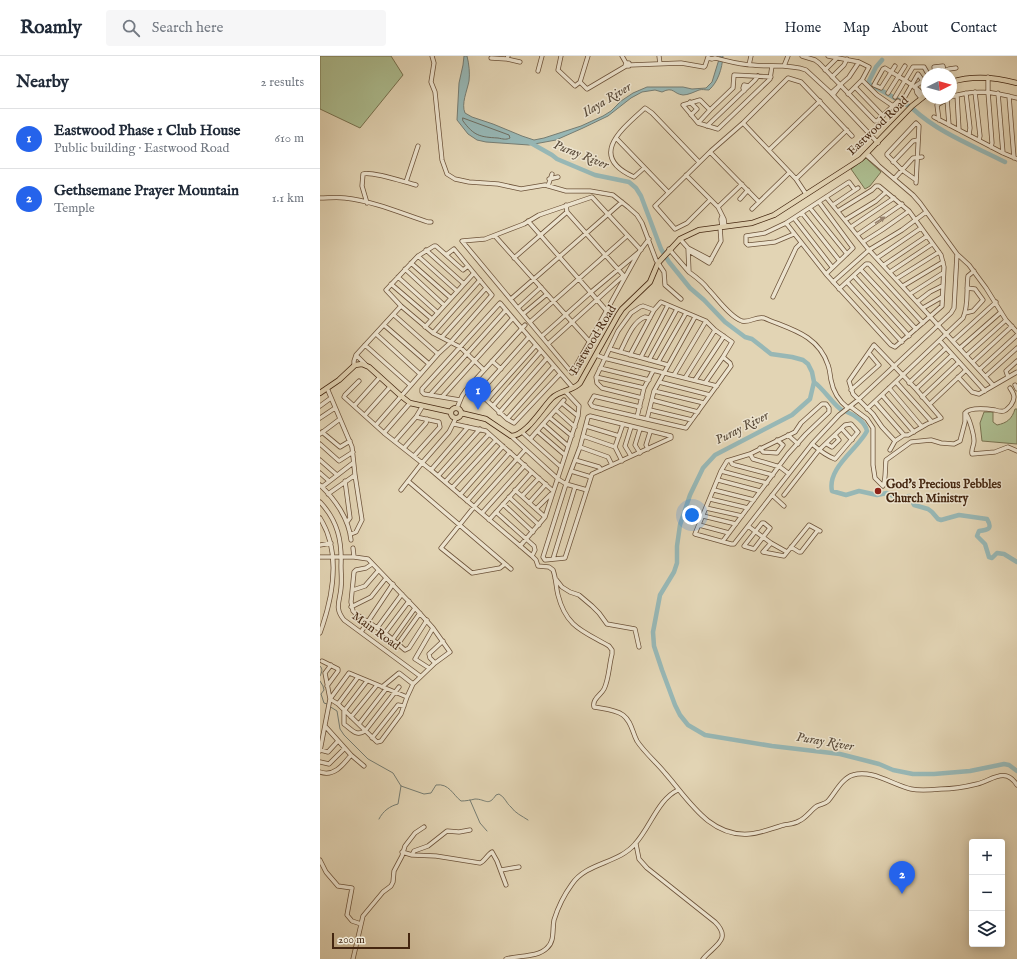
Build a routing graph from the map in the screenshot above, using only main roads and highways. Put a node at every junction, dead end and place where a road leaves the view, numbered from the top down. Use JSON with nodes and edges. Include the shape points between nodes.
{"nodes":[{"id":1,"x":957,"y":81,"type":"edge"},
{"id":2,"x":1017,"y":83,"type":"edge"},
{"id":3,"x":921,"y":99,"type":"edge"},
{"id":4,"x":320,"y":393,"type":"edge"},
{"id":5,"x":451,"y":412,"type":"junction"},
{"id":6,"x":461,"y":413,"type":"junction"}],
"edges":[{"from":1,"to":2,"type":"main road","via":[[990,77]]},
{"from":3,"to":6,"type":"main road","name":"Eastwood Road","via":[[867,155],[774,215],[764,220],[695,231],[680,239],[658,262],[650,282],[622,309],[580,383],[552,398],[518,435],[511,436],[486,419]]},
{"from":4,"to":5,"type":"main road","via":[[354,366],[366,365],[410,403]]},
{"from":5,"to":6,"type":"main road","via":[[457,408]]},
{"from":5,"to":6,"type":"main road","via":[[456,418]]}]}
